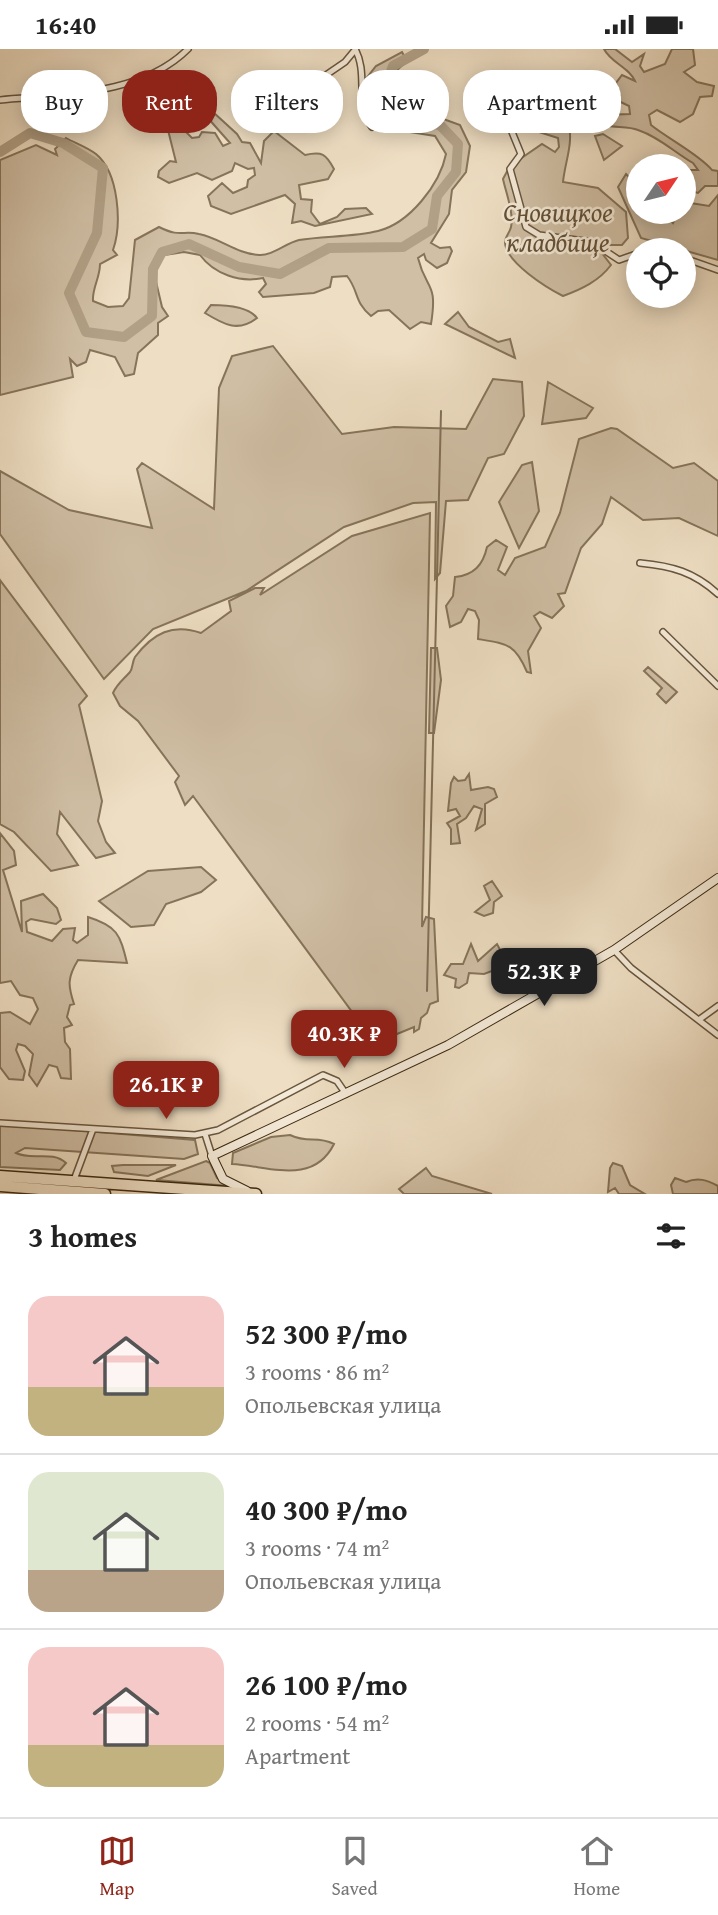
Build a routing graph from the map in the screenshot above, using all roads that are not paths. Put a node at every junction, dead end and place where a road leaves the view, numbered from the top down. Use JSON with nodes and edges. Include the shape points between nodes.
{"nodes":[{"id":1,"x":188,"y":49,"type":"edge"},
{"id":2,"x":355,"y":49,"type":"edge"},
{"id":3,"x":333,"y":70,"type":"edge"},
{"id":4,"x":362,"y":70,"type":"edge"},
{"id":5,"x":0,"y":100,"type":"edge"},
{"id":6,"x":512,"y":133,"type":"edge"},
{"id":7,"x":626,"y":258,"type":"edge"},
{"id":8,"x":696,"y":262,"type":"edge"},
{"id":9,"x":718,"y":270,"type":"edge"},
{"id":10,"x":640,"y":563,"type":"dead end"},
{"id":11,"x":718,"y":594,"type":"edge"},
{"id":12,"x":663,"y":632,"type":"dead end"},
{"id":13,"x":718,"y":686,"type":"edge"},
{"id":14,"x":718,"y":878,"type":"edge"},
{"id":15,"x":614,"y":950,"type":"junction"},
{"id":16,"x":718,"y":1006,"type":"edge"},
{"id":17,"x":700,"y":1019,"type":"junction"},
{"id":18,"x":718,"y":1035,"type":"edge"},
{"id":19,"x":346,"y":1094,"type":"junction"},
{"id":20,"x":0,"y":1123,"type":"edge"},
{"id":21,"x":93,"y":1129,"type":"junction"},
{"id":22,"x":205,"y":1134,"type":"junction"},
{"id":23,"x":212,"y":1156,"type":"junction"},
{"id":24,"x":0,"y":1176,"type":"edge"},
{"id":25,"x":75,"y":1180,"type":"junction"},
{"id":26,"x":0,"y":1186,"type":"edge"},
{"id":27,"x":106,"y":1194,"type":"edge"},
{"id":28,"x":257,"y":1194,"type":"edge"}],
"edges":[{"from":1,"to":5,"type":"street","via":[[155,74],[131,83]]},
{"from":2,"to":3,"type":"street"},
{"from":2,"to":4,"type":"street"},
{"from":6,"to":7,"type":"street","via":[[521,154],[510,169],[526,227],[539,235],[592,242],[619,260]]},
{"from":8,"to":9,"type":"street"},
{"from":10,"to":11,"type":"street","via":[[692,573]]},
{"from":12,"to":13,"type":"street"},
{"from":14,"to":15,"type":"street"},
{"from":15,"to":17,"type":"street"},
{"from":15,"to":19,"type":"street","via":[[448,1045]]},
{"from":16,"to":17,"type":"street"},
{"from":17,"to":18,"type":"street"},
{"from":19,"to":22,"type":"street","via":[[337,1081],[323,1075]]},
{"from":19,"to":23,"type":"street"},
{"from":20,"to":21,"type":"street"},
{"from":21,"to":22,"type":"street"},
{"from":21,"to":25,"type":"street"},
{"from":22,"to":23,"type":"street"},
{"from":23,"to":28,"type":"street","via":[[223,1179]]},
{"from":24,"to":25,"type":"highway"},
{"from":25,"to":28,"type":"highway"},
{"from":26,"to":27,"type":"highway"}]}
